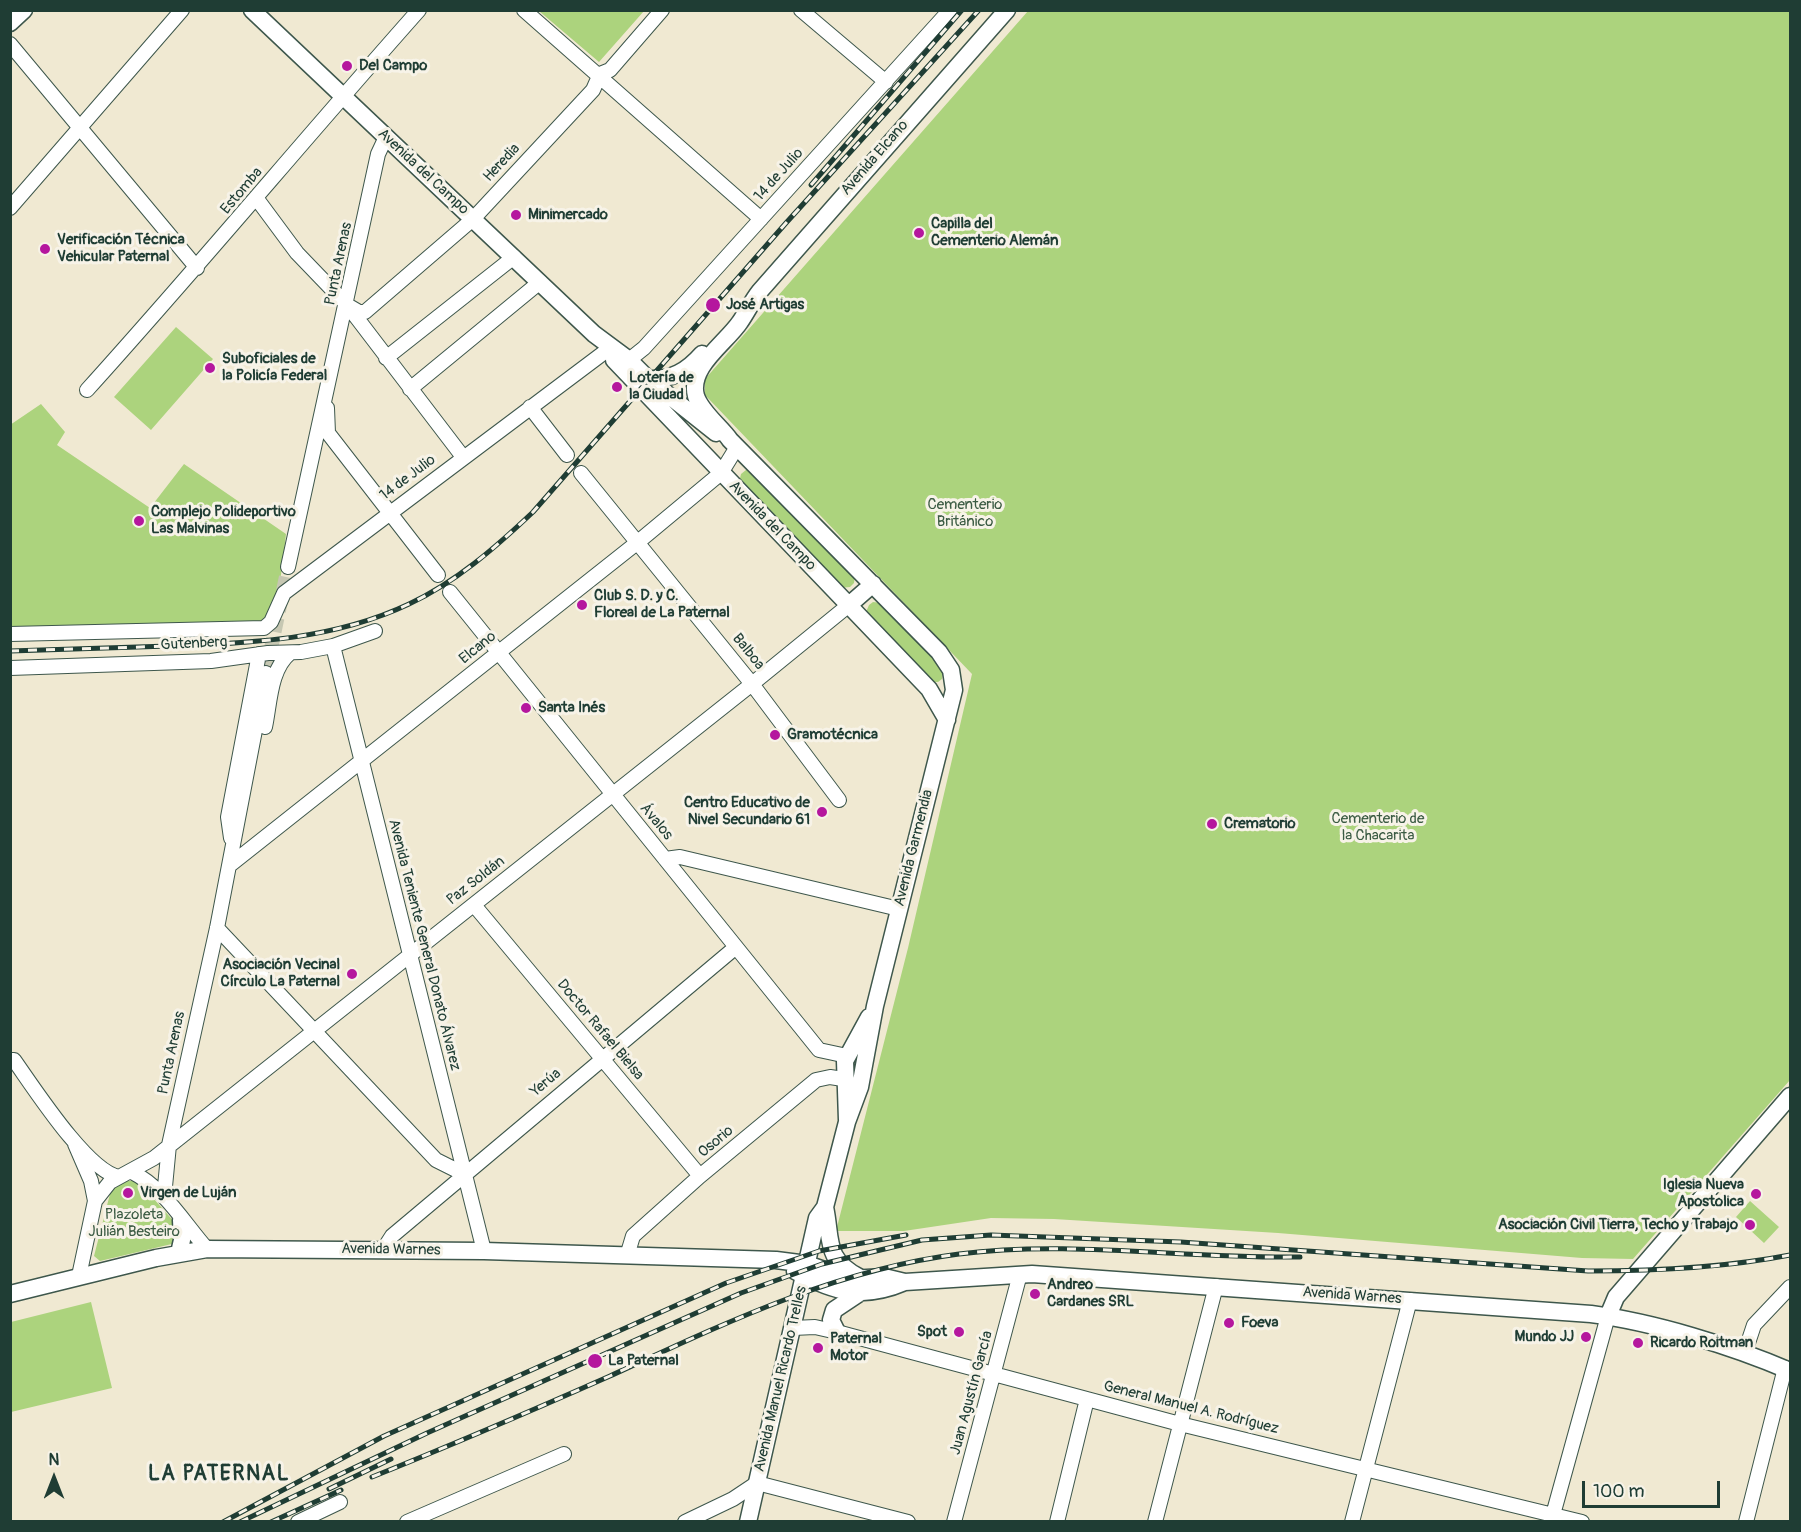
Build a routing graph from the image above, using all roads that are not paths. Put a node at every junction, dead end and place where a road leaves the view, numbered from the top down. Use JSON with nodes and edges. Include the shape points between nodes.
{"nodes":[{"id":1,"x":24,"y":10,"type":"edge"},
{"id":2,"x":182,"y":10,"type":"edge"},
{"id":3,"x":252,"y":10,"type":"edge"},
{"id":4,"x":419,"y":10,"type":"edge"},
{"id":5,"x":524,"y":10,"type":"edge"},
{"id":6,"x":662,"y":10,"type":"edge"},
{"id":7,"x":801,"y":10,"type":"edge"},
{"id":8,"x":950,"y":10,"type":"edge"},
{"id":9,"x":1007,"y":10,"type":"edge"},
{"id":10,"x":10,"y":23,"type":"edge"},
{"id":11,"x":10,"y":44,"type":"edge"},
{"id":12,"x":600,"y":74,"type":"junction"},
{"id":13,"x":886,"y":82,"type":"junction"},
{"id":14,"x":343,"y":96,"type":"junction"},
{"id":15,"x":81,"y":129,"type":"junction"},
{"id":16,"x":386,"y":137,"type":"junction"},
{"id":17,"x":258,"y":199,"type":"junction"},
{"id":18,"x":10,"y":208,"type":"edge"},
{"id":19,"x":473,"y":219,"type":"junction"},
{"id":20,"x":761,"y":219,"type":"junction"},
{"id":21,"x":514,"y":257,"type":"junction"},
{"id":22,"x":198,"y":268,"type":"junction"},
{"id":23,"x":540,"y":282,"type":"junction"},
{"id":24,"x":348,"y":305,"type":"junction"},
{"id":25,"x":594,"y":334,"type":"junction"},
{"id":26,"x":606,"y":351,"type":"junction"},
{"id":27,"x":386,"y":358,"type":"junction"},
{"id":28,"x":629,"y":360,"type":"junction"},
{"id":29,"x":694,"y":372,"type":"junction"},
{"id":30,"x":648,"y":379,"type":"junction"},
{"id":31,"x":410,"y":389,"type":"junction"},
{"id":32,"x":87,"y":390,"type":"dead end"},
{"id":33,"x":326,"y":399,"type":"junction"},
{"id":34,"x":676,"y":402,"type":"junction"},
{"id":35,"x":530,"y":407,"type":"junction"},
{"id":36,"x":677,"y":425,"type":"junction"},
{"id":37,"x":734,"y":444,"type":"junction"},
{"id":38,"x":567,"y":455,"type":"dead end"},
{"id":39,"x":464,"y":457,"type":"junction"},
{"id":40,"x":756,"y":465,"type":"junction"},
{"id":41,"x":581,"y":472,"type":"dead end"},
{"id":42,"x":720,"y":472,"type":"junction"},
{"id":43,"x":733,"y":485,"type":"junction"},
{"id":44,"x":389,"y":514,"type":"junction"},
{"id":45,"x":638,"y":542,"type":"junction"},
{"id":46,"x":288,"y":567,"type":"tunnel mouth"},
{"id":47,"x":438,"y":575,"type":"dead end"},
{"id":48,"x":873,"y":584,"type":"junction"},
{"id":49,"x":450,"y":592,"type":"dead end"},
{"id":50,"x":849,"y":605,"type":"junction"},
{"id":51,"x":259,"y":629,"type":"joint"},
{"id":52,"x":375,"y":631,"type":"dead end"},
{"id":53,"x":10,"y":634,"type":"edge"},
{"id":54,"x":333,"y":646,"type":"junction"},
{"id":55,"x":498,"y":652,"type":"junction"},
{"id":56,"x":290,"y":653,"type":"junction"},
{"id":57,"x":259,"y":654,"type":"junction"},
{"id":58,"x":10,"y":668,"type":"edge"},
{"id":59,"x":266,"y":673,"type":"tunnel mouth"},
{"id":60,"x":752,"y":684,"type":"junction"},
{"id":61,"x":954,"y":690,"type":"joint"},
{"id":62,"x":947,"y":720,"type":"junction"},
{"id":63,"x":362,"y":761,"type":"junction"},
{"id":64,"x":611,"y":794,"type":"junction"},
{"id":65,"x":839,"y":800,"type":"dead end"},
{"id":66,"x":231,"y":858,"type":"junction"},
{"id":67,"x":665,"y":859,"type":"junction"},
{"id":68,"x":474,"y":905,"type":"junction"},
{"id":69,"x":899,"y":909,"type":"junction"},
{"id":70,"x":217,"y":928,"type":"junction"},
{"id":71,"x":736,"y":947,"type":"junction"},
{"id":72,"x":408,"y":954,"type":"junction"},
{"id":73,"x":875,"y":1006,"type":"junction"},
{"id":74,"x":314,"y":1032,"type":"junction"},
{"id":75,"x":819,"y":1050,"type":"junction"},
{"id":76,"x":847,"y":1056,"type":"junction"},
{"id":77,"x":602,"y":1058,"type":"junction"},
{"id":78,"x":12,"y":1060,"type":"edge"},
{"id":79,"x":864,"y":1069,"type":"junction"},
{"id":80,"x":843,"y":1079,"type":"junction"},
{"id":81,"x":816,"y":1080,"type":"junction"},
{"id":82,"x":1791,"y":1096,"type":"edge"},
{"id":83,"x":179,"y":1099,"type":"junction"},
{"id":84,"x":206,"y":1116,"type":"junction"},
{"id":85,"x":847,"y":1122,"type":"junction"},
{"id":86,"x":75,"y":1144,"type":"junction"},
{"id":87,"x":169,"y":1145,"type":"junction"},
{"id":88,"x":125,"y":1174,"type":"junction"},
{"id":89,"x":464,"y":1174,"type":"junction"},
{"id":90,"x":700,"y":1176,"type":"junction"},
{"id":91,"x":164,"y":1197,"type":"junction"},
{"id":92,"x":95,"y":1201,"type":"junction"},
{"id":93,"x":825,"y":1207,"type":"junction"},
{"id":94,"x":181,"y":1220,"type":"junction"},
{"id":95,"x":811,"y":1245,"type":"junction"},
{"id":96,"x":207,"y":1249,"type":"junction"},
{"id":97,"x":383,"y":1250,"type":"junction"},
{"id":98,"x":484,"y":1251,"type":"junction"},
{"id":99,"x":178,"y":1253,"type":"junction"},
{"id":100,"x":627,"y":1256,"type":"junction"},
{"id":101,"x":776,"y":1260,"type":"junction"},
{"id":102,"x":806,"y":1270,"type":"junction"},
{"id":103,"x":1020,"y":1274,"type":"junction"},
{"id":104,"x":79,"y":1276,"type":"junction"},
{"id":105,"x":861,"y":1285,"type":"junction"},
{"id":106,"x":1216,"y":1286,"type":"junction"},
{"id":107,"x":1791,"y":1287,"type":"edge"},
{"id":108,"x":10,"y":1294,"type":"edge"},
{"id":109,"x":1410,"y":1300,"type":"junction"},
{"id":110,"x":1608,"y":1316,"type":"junction"},
{"id":111,"x":793,"y":1328,"type":"junction"},
{"id":112,"x":837,"y":1332,"type":"junction"},
{"id":113,"x":1745,"y":1353,"type":"junction"},
{"id":114,"x":1788,"y":1370,"type":"edge"},
{"id":115,"x":994,"y":1374,"type":"junction"},
{"id":116,"x":1087,"y":1399,"type":"junction"},
{"id":117,"x":1180,"y":1424,"type":"junction"},
{"id":118,"x":564,"y":1454,"type":"dead end"},
{"id":119,"x":1367,"y":1469,"type":"junction"},
{"id":120,"x":758,"y":1483,"type":"junction"},
{"id":121,"x":340,"y":1503,"type":"dead end"},
{"id":122,"x":1552,"y":1518,"type":"edge"},
{"id":123,"x":298,"y":1521,"type":"edge"},
{"id":124,"x":407,"y":1521,"type":"edge"},
{"id":125,"x":685,"y":1521,"type":"edge"},
{"id":126,"x":748,"y":1521,"type":"edge"},
{"id":127,"x":908,"y":1521,"type":"edge"},
{"id":128,"x":954,"y":1521,"type":"edge"},
{"id":129,"x":1057,"y":1521,"type":"edge"},
{"id":130,"x":1155,"y":1521,"type":"edge"},
{"id":131,"x":1352,"y":1521,"type":"edge"},
{"id":132,"x":1582,"y":1521,"type":"edge"},
{"id":133,"x":1746,"y":1521,"type":"edge"}],
"edges":[{"from":1,"to":10,"type":"main road"},
{"from":2,"to":15,"type":"street"},
{"from":3,"to":14,"type":"main road","name":"Avenida del Campo"},
{"from":4,"to":14,"type":"street","name":"Estomba"},
{"from":5,"to":12,"type":"street"},
{"from":6,"to":12,"type":"street","name":"Heredia","via":[[610,70]]},
{"from":7,"to":13,"type":"street"},
{"from":8,"to":13,"type":"street","name":"14 de Julio"},
{"from":9,"to":29,"type":"main road","name":"Avenida Elcano"},
{"from":11,"to":15,"type":"street"},
{"from":12,"to":19,"type":"street","name":"Heredia","via":[[593,90]]},
{"from":12,"to":20,"type":"street"},
{"from":13,"to":20,"type":"street","name":"14 de Julio"},
{"from":14,"to":16,"type":"main road","name":"Avenida del Campo"},
{"from":14,"to":17,"type":"street","name":"Estomba"},
{"from":15,"to":18,"type":"street"},
{"from":15,"to":22,"type":"street"},
{"from":16,"to":19,"type":"main road","name":"Avenida del Campo"},
{"from":16,"to":24,"type":"street","name":"Punta Arenas","via":[[378,154]]},
{"from":17,"to":22,"type":"street","name":"Estomba"},
{"from":17,"to":24,"type":"street","via":[[297,253]]},
{"from":19,"to":21,"type":"main road","name":"Avenida del Campo"},
{"from":19,"to":24,"type":"street","name":"Heredia","via":[[365,312]]},
{"from":20,"to":28,"type":"street","name":"14 de Julio"},
{"from":21,"to":23,"type":"main road","name":"Avenida del Campo"},
{"from":21,"to":27,"type":"street"},
{"from":22,"to":32,"type":"street","name":"Estomba"},
{"from":23,"to":25,"type":"main road","name":"Avenida del Campo"},
{"from":23,"to":31,"type":"street"},
{"from":24,"to":27,"type":"street"},
{"from":24,"to":33,"type":"street","name":"Punta Arenas"},
{"from":25,"to":26,"type":"main road","name":"Avenida del Campo"},
{"from":25,"to":28,"type":"main road","name":"Avenida del Campo"},
{"from":26,"to":35,"type":"street","name":"14 de Julio"},
{"from":26,"to":36,"type":"main road","name":"Avenida del Campo"},
{"from":27,"to":31,"type":"street"},
{"from":28,"to":30,"type":"main road","name":"Avenida del Campo"},
{"from":29,"to":30,"type":"main road"},
{"from":29,"to":34,"type":"main road","name":"Avenida Elcano","via":[[682,383]]},
{"from":29,"to":37,"type":"main road","name":"Avenida del Campo","via":[[699,403]]},
{"from":30,"to":34,"type":"main road","name":"Avenida del Campo"},
{"from":31,"to":39,"type":"street"},
{"from":33,"to":44,"type":"street","name":"Punta Arenas","via":[[328,433]]},
{"from":33,"to":46,"type":"street","name":"Punta Arenas"},
{"from":34,"to":36,"type":"main road"},
{"from":34,"to":37,"type":"main road","name":"Avenida del Campo"},
{"from":35,"to":38,"type":"street"},
{"from":35,"to":39,"type":"street","name":"14 de Julio"},
{"from":36,"to":42,"type":"main road","name":"Avenida del Campo"},
{"from":37,"to":40,"type":"main road","name":"Avenida del Campo"},
{"from":37,"to":42,"type":"street","name":"Elcano"},
{"from":39,"to":44,"type":"street","name":"14 de Julio"},
{"from":40,"to":43,"type":"main road","via":[[738,468]]},
{"from":40,"to":48,"type":"main road","name":"Avenida del Campo"},
{"from":41,"to":45,"type":"street","name":"Balboa"},
{"from":42,"to":43,"type":"main road","name":"Avenida del Campo"},
{"from":42,"to":45,"type":"street","name":"Elcano"},
{"from":43,"to":50,"type":"main road","name":"Avenida del Campo"},
{"from":44,"to":47,"type":"street"},
{"from":44,"to":51,"type":"street","name":"14 de Julio","via":[[280,597],[271,622]]},
{"from":45,"to":55,"type":"street","name":"Elcano"},
{"from":45,"to":60,"type":"street","name":"Balboa"},
{"from":48,"to":50,"type":"main road"},
{"from":48,"to":61,"type":"main road","name":"Avenida del Campo","via":[[945,661],[951,670]]},
{"from":49,"to":55,"type":"street","name":"Ávalos"},
{"from":50,"to":60,"type":"street","name":"Paz Soldán"},
{"from":50,"to":62,"type":"main road","name":"Avenida del Campo","via":[[929,689]]},
{"from":51,"to":53,"type":"street","name":"Gutenberg"},
{"from":52,"to":54,"type":"street","name":"Gutenberg"},
{"from":54,"to":56,"type":"street","name":"Gutenberg"},
{"from":54,"to":63,"type":"street","name":"Avenida Teniente General Donato Álvarez"},
{"from":55,"to":63,"type":"street","name":"Elcano"},
{"from":55,"to":64,"type":"street","name":"Ávalos"},
{"from":56,"to":57,"type":"street","name":"Gutenberg"},
{"from":56,"to":66,"type":"street","name":"Punta Arenas","via":[[276,676],[246,819]]},
{"from":57,"to":58,"type":"street","name":"Gutenberg","via":[[211,661]]},
{"from":57,"to":66,"type":"street","name":"Punta Arenas","via":[[228,817]]},
{"from":59,"to":66,"type":"street","name":"Punta Arenas"},
{"from":60,"to":64,"type":"street","name":"Paz Soldán"},
{"from":60,"to":65,"type":"street","name":"Balboa"},
{"from":61,"to":62,"type":"main road","name":"Avenida Garmendia"},
{"from":62,"to":69,"type":"main road","name":"Avenida Garmendia"},
{"from":63,"to":66,"type":"street","name":"Elcano"},
{"from":63,"to":72,"type":"street","name":"Avenida Teniente General Donato Álvarez"},
{"from":64,"to":67,"type":"street","name":"Ávalos"},
{"from":64,"to":68,"type":"street","name":"Paz Soldán"},
{"from":66,"to":70,"type":"street","name":"Punta Arenas"},
{"from":67,"to":69,"type":"street","via":[[680,857]]},
{"from":67,"to":71,"type":"street","name":"Ávalos"},
{"from":68,"to":72,"type":"street","name":"Paz Soldán"},
{"from":68,"to":77,"type":"street","name":"Doctor Rafael Bielsa"},
{"from":69,"to":73,"type":"main road","name":"Avenida Garmendia"},
{"from":70,"to":74,"type":"street"},
{"from":70,"to":83,"type":"street","name":"Punta Arenas"},
{"from":71,"to":75,"type":"street","name":"Ávalos"},
{"from":71,"to":77,"type":"street","name":"Yerúa"},
{"from":72,"to":74,"type":"street","name":"Paz Soldán"},
{"from":72,"to":89,"type":"street","name":"Avenida Teniente General Donato Álvarez"},
{"from":73,"to":76,"type":"main road","name":"Avenida Garmendia"},
{"from":73,"to":79,"type":"main road","name":"Avenida Garmendia"},
{"from":74,"to":84,"type":"street","name":"Paz Soldán"},
{"from":74,"to":89,"type":"street","via":[[436,1160]]},
{"from":75,"to":76,"type":"street"},
{"from":75,"to":81,"type":"street","via":[[823,1066]]},
{"from":76,"to":79,"type":"main road","via":[[858,1055]]},
{"from":76,"to":80,"type":"main road","name":"Avenida Garmendia"},
{"from":77,"to":89,"type":"street","name":"Yerúa"},
{"from":77,"to":90,"type":"street","name":"Doctor Rafael Bielsa"},
{"from":78,"to":86,"type":"street"},
{"from":79,"to":80,"type":"main road","via":[[854,1079]]},
{"from":79,"to":85,"type":"main road","name":"Avenida Garmendia"},
{"from":80,"to":81,"type":"street"},
{"from":80,"to":85,"type":"main road","name":"Avenida Garmendia"},
{"from":81,"to":90,"type":"street","name":"Osorio"},
{"from":82,"to":110,"type":"main road","via":[[1616,1297]]},
{"from":83,"to":84,"type":"street","via":[[187,1113]]},
{"from":83,"to":87,"type":"street","name":"Punta Arenas"},
{"from":84,"to":87,"type":"street","name":"Paz Soldán"},
{"from":85,"to":93,"type":"main road","name":"Avenida Garmendia"},
{"from":86,"to":88,"type":"street","via":[[105,1172]]},
{"from":86,"to":92,"type":"street"},
{"from":87,"to":88,"type":"street","name":"Paz Soldán"},
{"from":87,"to":91,"type":"street","name":"Punta Arenas"},
{"from":88,"to":91,"type":"street","via":[[144,1178]]},
{"from":88,"to":92,"type":"street","name":"Paz Soldán","via":[[104,1187]]},
{"from":89,"to":97,"type":"street","name":"Yerúa","via":[[392,1236]]},
{"from":89,"to":98,"type":"street","name":"Avenida Teniente General Donato Álvarez"},
{"from":90,"to":100,"type":"street","name":"Osorio","via":[[633,1236]]},
{"from":91,"to":94,"type":"street"},
{"from":92,"to":104,"type":"street"},
{"from":93,"to":95,"type":"main road","name":"Avenida Garmendia","via":[[817,1218]]},
{"from":93,"to":105,"type":"main road","via":[[834,1254]]},
{"from":94,"to":96,"type":"street"},
{"from":94,"to":99,"type":"main road"},
{"from":95,"to":101,"type":"main road"},
{"from":95,"to":102,"type":"main road","name":"Avenida Garmendia"},
{"from":96,"to":97,"type":"main road","name":"Avenida Warnes"},
{"from":96,"to":99,"type":"main road","name":"Avenida Warnes"},
{"from":97,"to":98,"type":"main road","name":"Avenida Warnes"},
{"from":98,"to":100,"type":"main road","name":"Avenida Warnes"},
{"from":99,"to":104,"type":"main road","name":"Avenida Warnes"},
{"from":100,"to":101,"type":"main road","name":"Avenida Warnes"},
{"from":101,"to":102,"type":"main road","name":"Avenida Warnes"},
{"from":102,"to":105,"type":"main road","name":"Avenida Warnes"},
{"from":102,"to":111,"type":"main road","name":"Avenida Manuel Ricardo Trelles"},
{"from":103,"to":105,"type":"main road","name":"Avenida Warnes","via":[[905,1282],[886,1290]]},
{"from":103,"to":106,"type":"main road","name":"Avenida Warnes"},
{"from":103,"to":115,"type":"street","name":"Juan Agustín García"},
{"from":104,"to":108,"type":"main road","name":"Avenida Warnes"},
{"from":105,"to":112,"type":"main road","via":[[834,1310],[831,1320]]},
{"from":106,"to":109,"type":"main road","name":"Avenida Warnes"},
{"from":106,"to":117,"type":"street"},
{"from":107,"to":113,"type":"street","via":[[1754,1325]]},
{"from":109,"to":110,"type":"main road","name":"Avenida Warnes"},
{"from":109,"to":119,"type":"street"},
{"from":110,"to":113,"type":"main road","name":"Avenida Warnes"},
{"from":110,"to":122,"type":"street"},
{"from":111,"to":112,"type":"street","name":"General Manuel A. Rodríguez"},
{"from":111,"to":120,"type":"main road","name":"Avenida Manuel Ricardo Trelles"},
{"from":112,"to":115,"type":"street","name":"General Manuel A. Rodríguez"},
{"from":113,"to":114,"type":"main road","name":"Avenida Warnes"},
{"from":114,"to":133,"type":"street"},
{"from":115,"to":116,"type":"street","name":"General Manuel A. Rodríguez"},
{"from":115,"to":128,"type":"street","name":"Juan Agustín García"},
{"from":116,"to":117,"type":"street","name":"General Manuel A. Rodríguez"},
{"from":116,"to":129,"type":"street"},
{"from":117,"to":119,"type":"street","name":"General Manuel A. Rodríguez"},
{"from":117,"to":130,"type":"street"},
{"from":118,"to":124,"type":"street"},
{"from":119,"to":122,"type":"street","name":"General Manuel A. Rodríguez"},
{"from":119,"to":131,"type":"street"},
{"from":120,"to":125,"type":"street"},
{"from":120,"to":126,"type":"main road","name":"Avenida Manuel Ricardo Trelles"},
{"from":120,"to":127,"type":"street"},
{"from":121,"to":123,"type":"street"},
{"from":122,"to":132,"type":"street","name":"General Manuel A. Rodríguez"}]}
